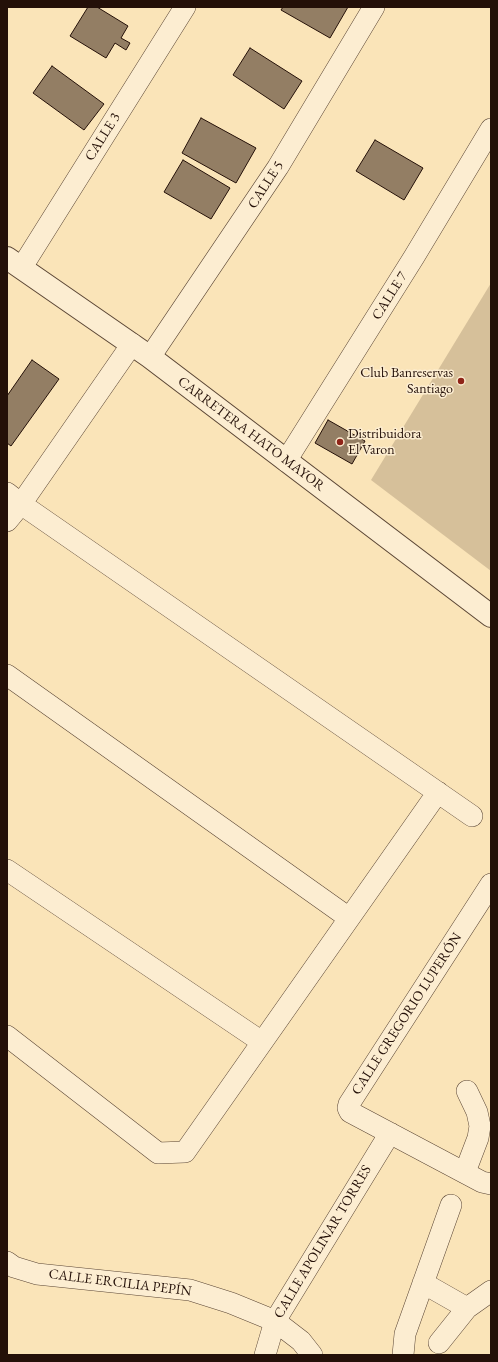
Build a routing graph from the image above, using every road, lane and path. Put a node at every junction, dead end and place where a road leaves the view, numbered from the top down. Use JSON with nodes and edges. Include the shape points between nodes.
{"nodes":[{"id":1,"x":185,"y":7,"type":"edge"},
{"id":2,"x":374,"y":7,"type":"edge"},
{"id":3,"x":491,"y":129,"type":"edge"},
{"id":4,"x":14,"y":262,"type":"edge"},
{"id":5,"x":132,"y":344,"type":"junction"},
{"id":6,"x":150,"y":357,"type":"junction"},
{"id":7,"x":286,"y":460,"type":"junction"},
{"id":8,"x":14,"y":498,"type":"edge"},
{"id":9,"x":7,"y":521,"type":"edge"},
{"id":10,"x":491,"y":616,"type":"edge"},
{"id":11,"x":7,"y":675,"type":"edge"},
{"id":12,"x":438,"y":792,"type":"junction"},
{"id":13,"x":472,"y":816,"type":"dead end"},
{"id":14,"x":7,"y":870,"type":"edge"},
{"id":15,"x":491,"y":884,"type":"edge"},
{"id":16,"x":349,"y":918,"type":"junction"},
{"id":17,"x":7,"y":1036,"type":"edge"},
{"id":18,"x":262,"y":1042,"type":"junction"},
{"id":19,"x":467,"y":1091,"type":"dead end"},
{"id":20,"x":390,"y":1133,"type":"junction"},
{"id":21,"x":465,"y":1172,"type":"junction"},
{"id":22,"x":491,"y":1184,"type":"edge"},
{"id":23,"x":451,"y":1205,"type":"dead end"},
{"id":24,"x":7,"y":1262,"type":"edge"},
{"id":25,"x":423,"y":1284,"type":"junction"},
{"id":26,"x":491,"y":1291,"type":"edge"},
{"id":27,"x":467,"y":1308,"type":"junction"},
{"id":28,"x":275,"y":1321,"type":"junction"},
{"id":29,"x":439,"y":1343,"type":"dead end"},
{"id":30,"x":265,"y":1355,"type":"edge"},
{"id":31,"x":312,"y":1355,"type":"edge"},
{"id":32,"x":403,"y":1355,"type":"edge"}],
"edges":[{"from":1,"to":4,"type":"street","name":"CALLE 3"},
{"from":2,"to":6,"type":"street","name":"CALLE 5","via":[[278,167]]},
{"from":3,"to":7,"type":"street","name":"CALLE 7"},
{"from":4,"to":5,"type":"street","name":"CARRETERA HATO MAYOR"},
{"from":5,"to":6,"type":"street","name":"CARRETERA HATO MAYOR"},
{"from":5,"to":8,"type":"street"},
{"from":6,"to":7,"type":"street","name":"CARRETERA HATO MAYOR"},
{"from":7,"to":10,"type":"street","name":"CARRETERA HATO MAYOR"},
{"from":8,"to":9,"type":"street"},
{"from":8,"to":12,"type":"street"},
{"from":11,"to":16,"type":"street"},
{"from":12,"to":13,"type":"street"},
{"from":12,"to":16,"type":"street"},
{"from":14,"to":18,"type":"street"},
{"from":15,"to":20,"type":"street","name":"CALLE GREGORIO LUPERÓN","via":[[349,1104],[350,1112]]},
{"from":16,"to":18,"type":"street"},
{"from":17,"to":18,"type":"street","via":[[158,1152],[185,1152]]},
{"from":19,"to":21,"type":"street","via":[[477,1112],[480,1126]]},
{"from":20,"to":21,"type":"street","name":"CALLE GREGORIO LUPERÓN"},
{"from":20,"to":28,"type":"street","name":"CALLE APOLINAR TORRES"},
{"from":21,"to":22,"type":"street","name":"CALLE GREGORIO LUPERÓN"},
{"from":23,"to":25,"type":"street"},
{"from":24,"to":28,"type":"street","name":"CALLE ERCILIA PEPÍN","via":[[14,1267],[37,1274],[190,1290]]},
{"from":25,"to":27,"type":"street"},
{"from":25,"to":32,"type":"street","via":[[405,1334]]},
{"from":26,"to":27,"type":"street"},
{"from":27,"to":29,"type":"street"},
{"from":28,"to":30,"type":"street","name":"CALLE APOLINAR TORRES"},
{"from":28,"to":31,"type":"street","name":"CALLE ERCILIA PEPÍN","via":[[301,1342]]}]}
